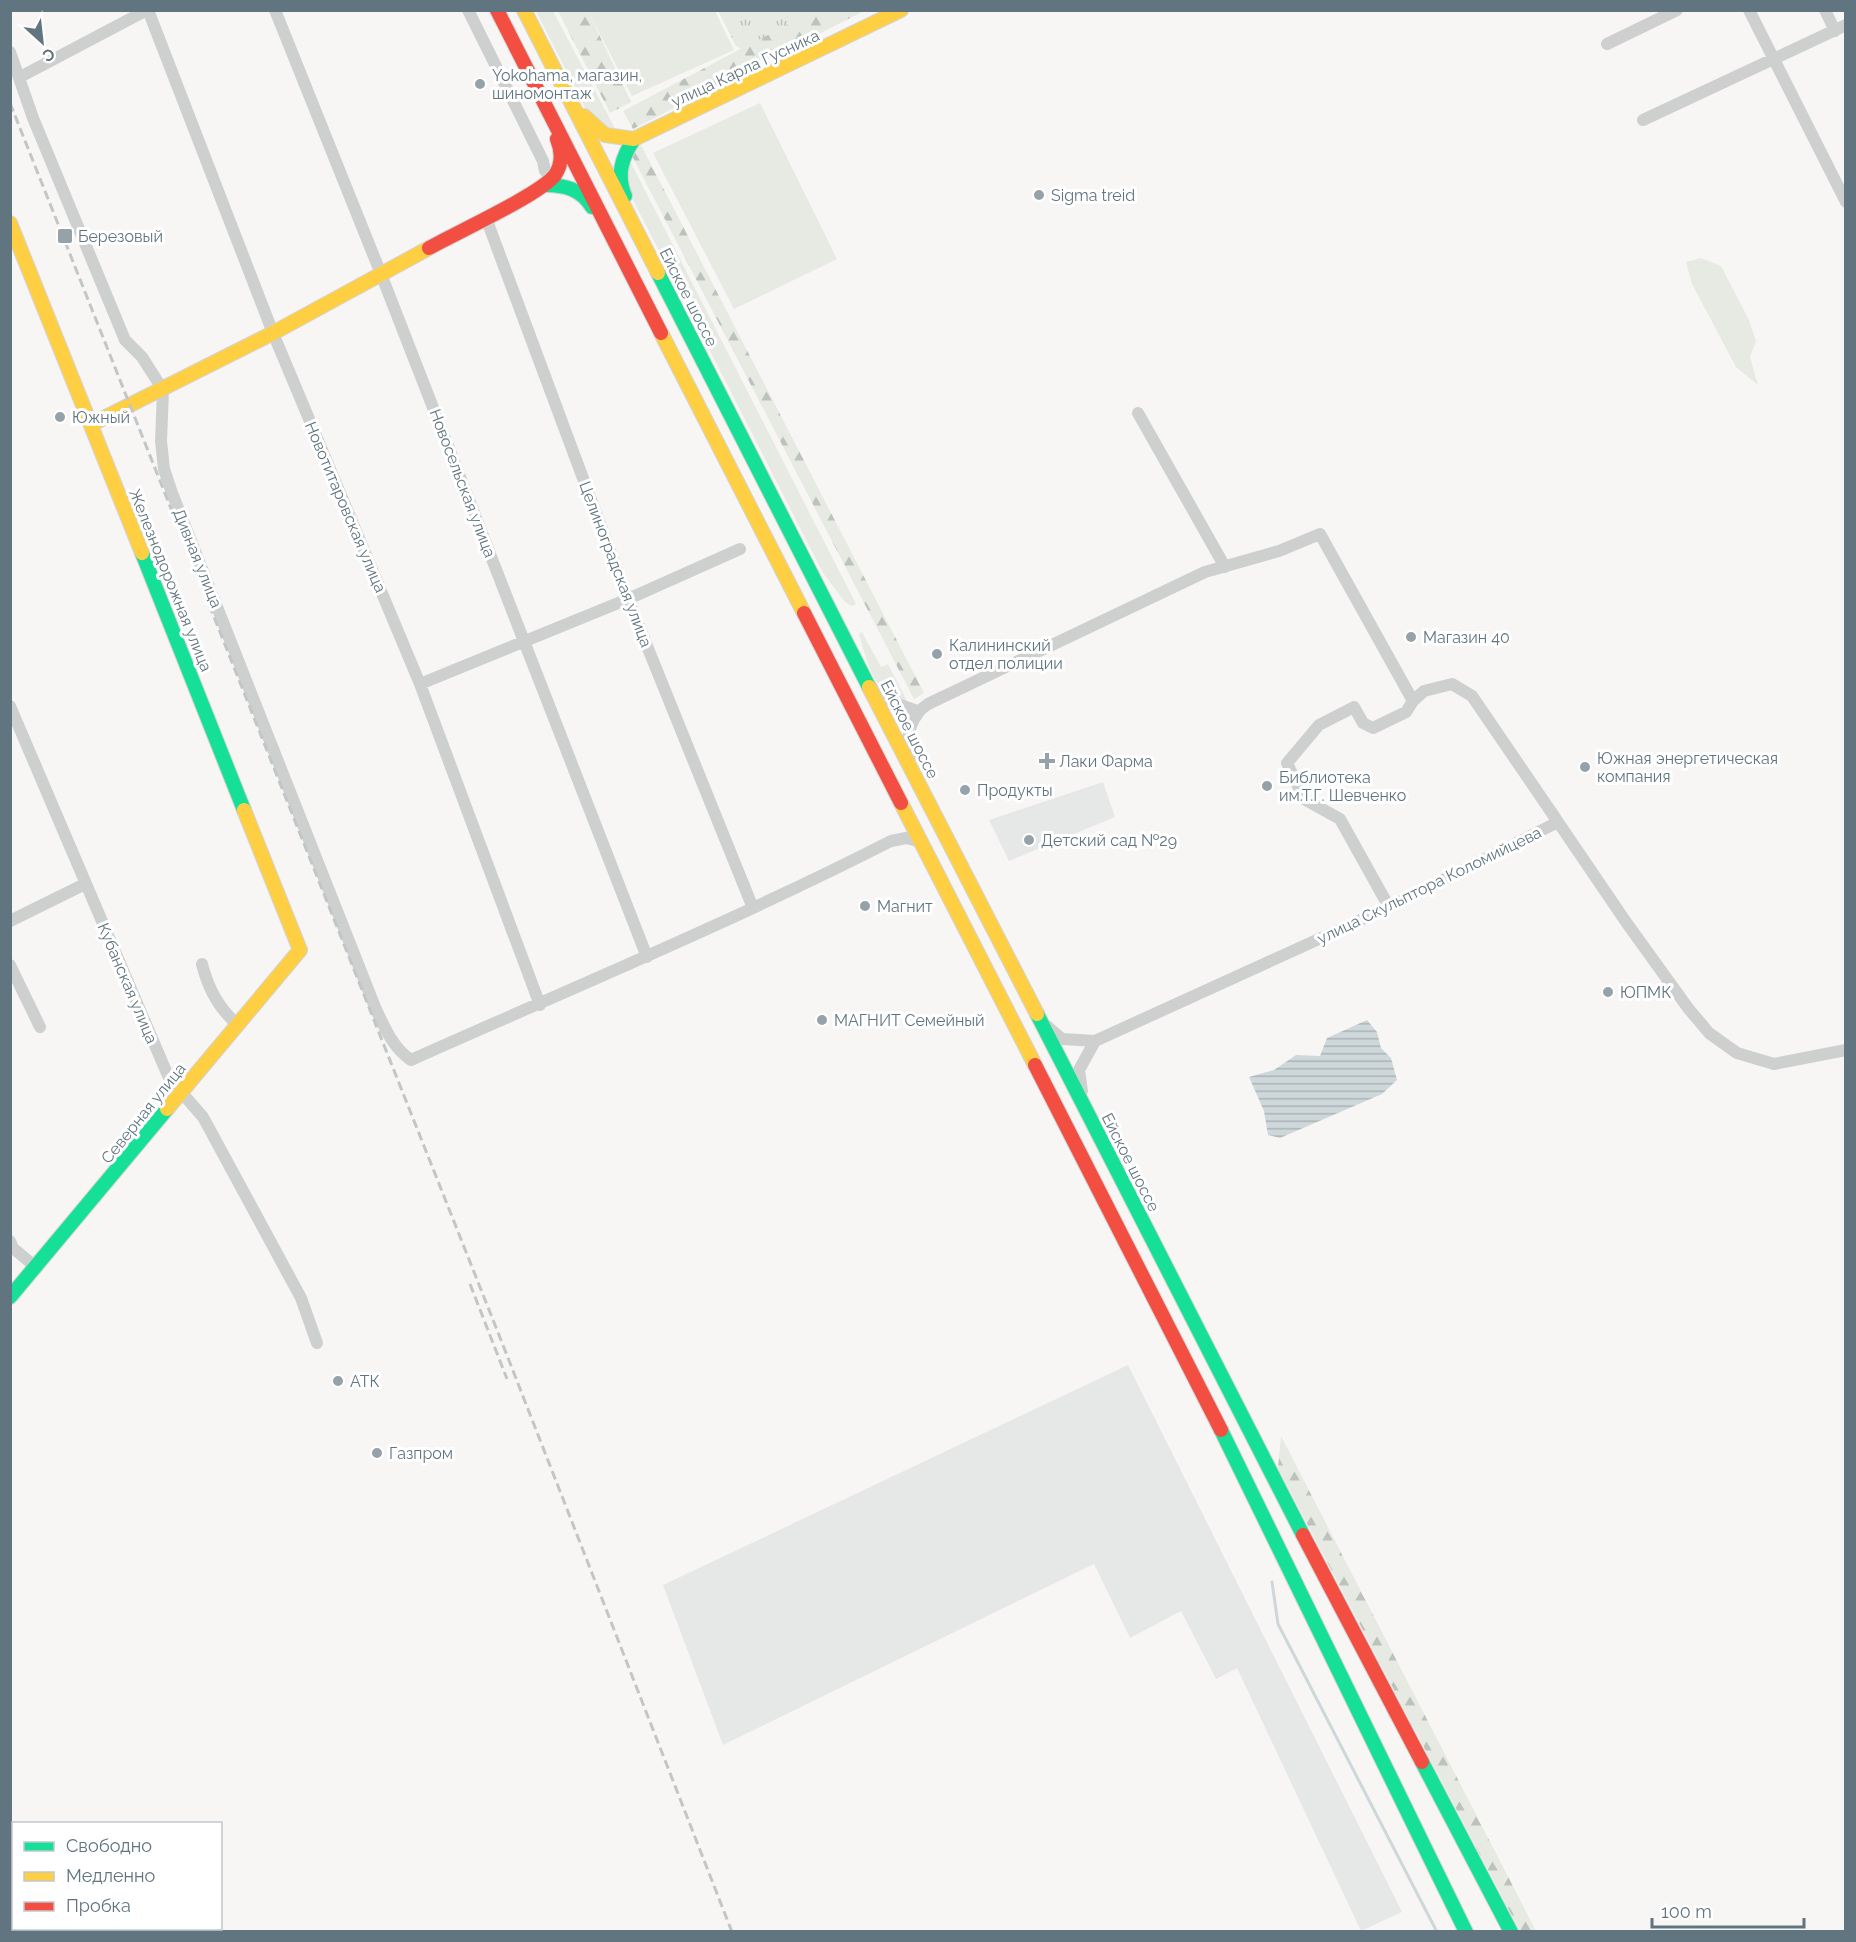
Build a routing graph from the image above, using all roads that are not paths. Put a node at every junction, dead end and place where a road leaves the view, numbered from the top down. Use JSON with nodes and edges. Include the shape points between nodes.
{"nodes":[{"id":1,"x":148,"y":10,"type":"edge"},
{"id":2,"x":275,"y":10,"type":"edge"},
{"id":3,"x":468,"y":10,"type":"edge"},
{"id":4,"x":497,"y":10,"type":"edge"},
{"id":5,"x":524,"y":10,"type":"edge"},
{"id":6,"x":902,"y":10,"type":"edge"},
{"id":7,"x":1677,"y":10,"type":"edge"},
{"id":8,"x":1749,"y":10,"type":"edge"},
{"id":9,"x":1825,"y":10,"type":"edge"},
{"id":10,"x":1840,"y":28,"type":"edge"},
{"id":11,"x":1607,"y":44,"type":"dead end"},
{"id":12,"x":10,"y":52,"type":"edge"},
{"id":13,"x":1773,"y":58,"type":"junction"},
{"id":14,"x":21,"y":77,"type":"junction"},
{"id":15,"x":546,"y":107,"type":"junction"},
{"id":16,"x":574,"y":108,"type":"junction"},
{"id":17,"x":1643,"y":120,"type":"dead end"},
{"id":18,"x":634,"y":139,"type":"junction"},
{"id":19,"x":545,"y":171,"type":"dead end"},
{"id":20,"x":545,"y":185,"type":"junction"},
{"id":21,"x":1845,"y":202,"type":"edge"},
{"id":22,"x":600,"y":212,"type":"junction"},
{"id":23,"x":486,"y":218,"type":"junction"},
{"id":24,"x":10,"y":222,"type":"edge"},
{"id":25,"x":640,"y":236,"type":"junction"},
{"id":26,"x":381,"y":274,"type":"junction"},
{"id":27,"x":273,"y":333,"type":"junction"},
{"id":28,"x":163,"y":390,"type":"junction"},
{"id":29,"x":1138,"y":413,"type":"dead end"},
{"id":30,"x":92,"y":424,"type":"junction"},
{"id":31,"x":740,"y":549,"type":"dead end"},
{"id":32,"x":1225,"y":567,"type":"junction"},
{"id":33,"x":628,"y":599,"type":"junction"},
{"id":34,"x":524,"y":641,"type":"junction"},
{"id":35,"x":420,"y":684,"type":"junction"},
{"id":36,"x":869,"y":686,"type":"junction"},
{"id":37,"x":1413,"y":700,"type":"junction"},
{"id":38,"x":10,"y":706,"type":"edge"},
{"id":39,"x":917,"y":711,"type":"junction"},
{"id":40,"x":927,"y":800,"type":"junction"},
{"id":41,"x":905,"y":809,"type":"junction"},
{"id":42,"x":1558,"y":822,"type":"junction"},
{"id":43,"x":891,"y":841,"type":"junction"},
{"id":44,"x":922,"y":842,"type":"junction"},
{"id":45,"x":85,"y":884,"type":"junction"},
{"id":46,"x":1389,"y":906,"type":"junction"},
{"id":47,"x":753,"y":908,"type":"junction"},
{"id":48,"x":10,"y":921,"type":"edge"},
{"id":49,"x":300,"y":950,"type":"joint"},
{"id":50,"x":647,"y":957,"type":"junction"},
{"id":51,"x":202,"y":964,"type":"dead end"},
{"id":52,"x":10,"y":965,"type":"edge"},
{"id":53,"x":540,"y":1005,"type":"junction"},
{"id":54,"x":1038,"y":1017,"type":"junction"},
{"id":55,"x":237,"y":1024,"type":"junction"},
{"id":56,"x":40,"y":1027,"type":"dead end"},
{"id":57,"x":1095,"y":1041,"type":"junction"},
{"id":58,"x":1845,"y":1050,"type":"edge"},
{"id":59,"x":180,"y":1093,"type":"junction"},
{"id":60,"x":1094,"y":1127,"type":"junction"},
{"id":61,"x":10,"y":1241,"type":"edge"},
{"id":62,"x":37,"y":1268,"type":"junction"},
{"id":63,"x":10,"y":1297,"type":"edge"},
{"id":64,"x":317,"y":1343,"type":"dead end"},
{"id":65,"x":1466,"y":1932,"type":"edge"},
{"id":66,"x":1511,"y":1932,"type":"edge"}],
"edges":[{"from":1,"to":14,"type":"street"},
{"from":1,"to":27,"type":"street","name":"Новотитаровская улица"},
{"from":2,"to":26,"type":"street","name":"Новосельская улица"},
{"from":3,"to":19,"type":"street"},
{"from":4,"to":15,"type":"main road"},
{"from":5,"to":16,"type":"main road","name":"Ейское шоссе"},
{"from":6,"to":18,"type":"main road","name":"улица Карла Гусника"},
{"from":7,"to":11,"type":"street"},
{"from":8,"to":13,"type":"street"},
{"from":9,"to":10,"type":"street"},
{"from":10,"to":13,"type":"street"},
{"from":12,"to":14,"type":"street"},
{"from":13,"to":17,"type":"street"},
{"from":13,"to":21,"type":"street"},
{"from":14,"to":28,"type":"street","via":[[33,118],[125,340],[142,357]]},
{"from":15,"to":20,"type":"main road","via":[[545,115],[562,149],[562,160]]},
{"from":15,"to":22,"type":"main road"},
{"from":16,"to":18,"type":"main road","via":[[605,137]]},
{"from":16,"to":25,"type":"main road","name":"Ейское шоссе"},
{"from":18,"to":25,"type":"main road","via":[[622,160],[619,184],[642,228]]},
{"from":20,"to":22,"type":"main road","via":[[571,187],[582,194],[594,211]]},
{"from":20,"to":23,"type":"main road"},
{"from":22,"to":41,"type":"main road"},
{"from":23,"to":26,"type":"main road"},
{"from":23,"to":33,"type":"street","name":"Целиноградская улица"},
{"from":24,"to":30,"type":"main road","name":"Железнодорожная улица"},
{"from":25,"to":36,"type":"main road","name":"Ейское шоссе"},
{"from":26,"to":27,"type":"main road"},
{"from":26,"to":34,"type":"street","name":"Новосельская улица"},
{"from":27,"to":28,"type":"main road"},
{"from":27,"to":35,"type":"street","name":"Новотитаровская улица"},
{"from":28,"to":30,"type":"main road"},
{"from":28,"to":53,"type":"street","name":"Дивная улица","via":[[161,441],[172,493],[389,1037],[411,1060]]},
{"from":29,"to":32,"type":"street"},
{"from":30,"to":49,"type":"main road","name":"Железнодорожная улица"},
{"from":31,"to":33,"type":"street"},
{"from":32,"to":37,"type":"street","via":[[1320,534]]},
{"from":32,"to":39,"type":"street","via":[[1205,572],[1136,604]]},
{"from":33,"to":34,"type":"street"},
{"from":33,"to":47,"type":"street","name":"Целиноградская улица"},
{"from":34,"to":35,"type":"street"},
{"from":34,"to":50,"type":"street","name":"Новосельская улица"},
{"from":35,"to":53,"type":"street","name":"Новотитаровская улица"},
{"from":36,"to":39,"type":"street","via":[[892,702]]},
{"from":36,"to":40,"type":"main road","name":"Ейское шоссе"},
{"from":37,"to":42,"type":"street","via":[[1425,691],[1452,684],[1472,696]]},
{"from":37,"to":46,"type":"street","via":[[1406,712],[1373,728],[1363,723],[1354,707],[1319,725],[1287,764],[1304,799],[1340,819]]},
{"from":38,"to":45,"type":"street","name":"Кубанская улица"},
{"from":39,"to":40,"type":"street","via":[[909,733],[909,753],[926,788]]},
{"from":40,"to":54,"type":"main road","name":"Ейское шоссе"},
{"from":41,"to":43,"type":"street","via":[[901,826]]},
{"from":41,"to":44,"type":"main road"},
{"from":42,"to":46,"type":"street","name":"улица Скульптора Коломийцева"},
{"from":42,"to":58,"type":"street","name":"улица Скульптора Коломийцева","via":[[1639,941],[1709,1033],[1737,1053],[1774,1064]]},
{"from":43,"to":44,"type":"street","via":[[906,838]]},
{"from":43,"to":47,"type":"street"},
{"from":44,"to":65,"type":"main road","via":[[1241,1470]]},
{"from":45,"to":48,"type":"street"},
{"from":45,"to":59,"type":"street","name":"Кубанская улица","via":[[169,1078]]},
{"from":46,"to":57,"type":"street","name":"улица Скульптора Коломийцева"},
{"from":47,"to":50,"type":"street"},
{"from":49,"to":55,"type":"main road","name":"Северная улица"},
{"from":50,"to":53,"type":"street"},
{"from":51,"to":55,"type":"street","via":[[208,986],[224,1014]]},
{"from":52,"to":56,"type":"street"},
{"from":54,"to":57,"type":"street","via":[[1062,1038]]},
{"from":54,"to":60,"type":"main road","name":"Ейское шоссе"},
{"from":55,"to":59,"type":"main road","name":"Северная улица"},
{"from":57,"to":60,"type":"street","via":[[1079,1079],[1098,1120]]},
{"from":59,"to":62,"type":"main road","name":"Северная улица"},
{"from":59,"to":64,"type":"street","name":"Кубанская улица","via":[[203,1117],[301,1298]]},
{"from":60,"to":66,"type":"main road","name":"Ейское шоссе"},
{"from":61,"to":62,"type":"street"},
{"from":62,"to":63,"type":"main road","name":"Северная улица"}]}
